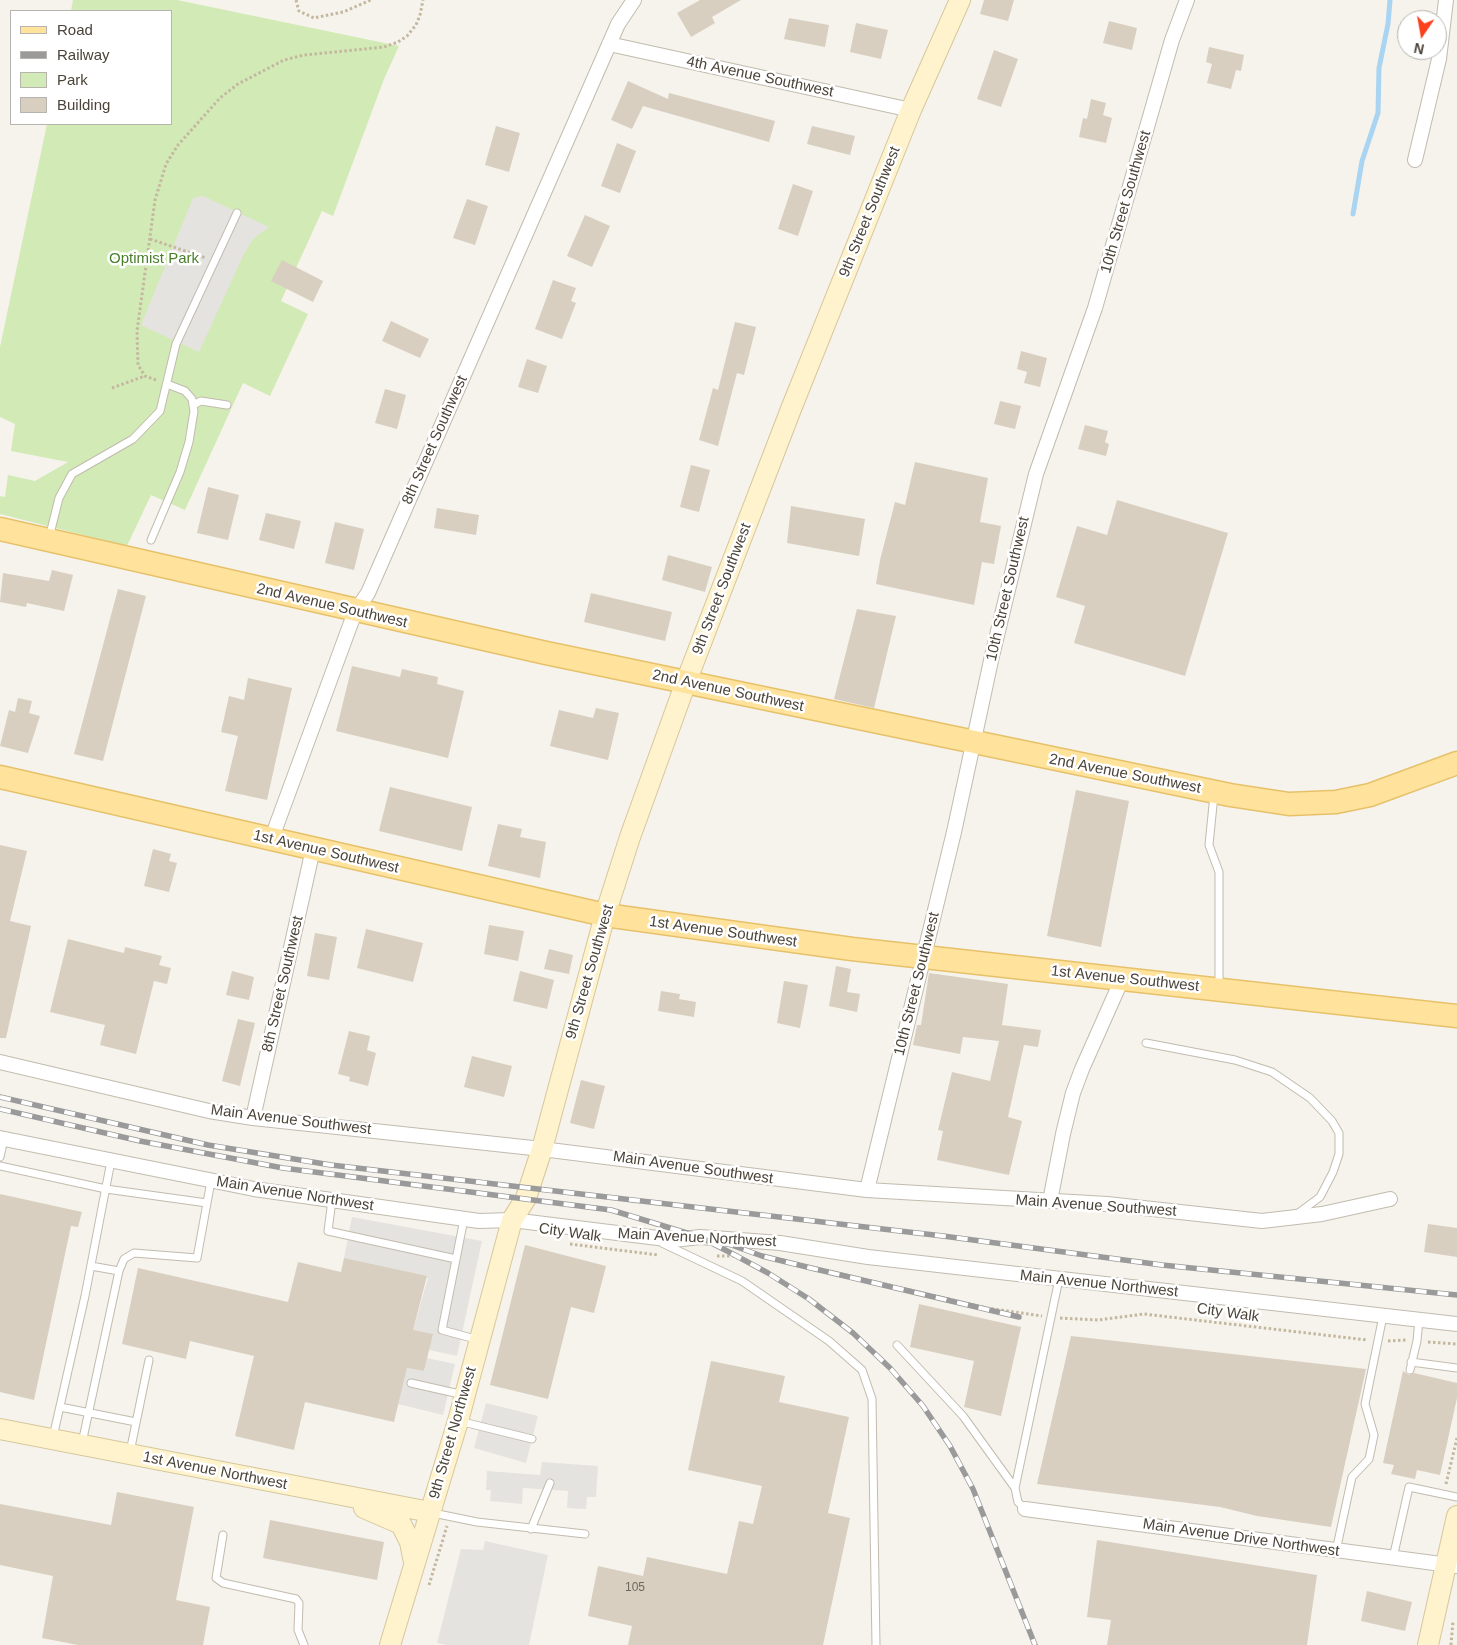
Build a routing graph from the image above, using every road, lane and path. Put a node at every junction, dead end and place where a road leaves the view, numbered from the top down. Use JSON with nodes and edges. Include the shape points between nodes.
{"nodes":[{"id":1,"x":296,"y":0,"type":"edge"},
{"id":2,"x":371,"y":0,"type":"edge"},
{"id":3,"x":423,"y":0,"type":"edge"},
{"id":4,"x":634,"y":0,"type":"edge"},
{"id":5,"x":960,"y":0,"type":"edge"},
{"id":6,"x":1188,"y":0,"type":"edge"},
{"id":7,"x":1446,"y":0,"type":"edge"},
{"id":8,"x":609,"y":44,"type":"junction"},
{"id":9,"x":911,"y":110,"type":"junction"},
{"id":10,"x":1415,"y":160,"type":"dead end"},
{"id":11,"x":238,"y":213,"type":"dead end"},
{"id":12,"x":150,"y":239,"type":"junction"},
{"id":13,"x":215,"y":261,"type":"junction"},
{"id":14,"x":145,"y":376,"type":"junction"},
{"id":15,"x":167,"y":384,"type":"junction"},
{"id":16,"x":112,"y":388,"type":"dead end"},
{"id":17,"x":193,"y":405,"type":"junction"},
{"id":18,"x":227,"y":405,"type":"dead end"},
{"id":19,"x":0,"y":529,"type":"edge"},
{"id":20,"x":151,"y":540,"type":"dead end"},
{"id":21,"x":49,"y":541,"type":"junction"},
{"id":22,"x":356,"y":612,"type":"junction"},
{"id":23,"x":686,"y":682,"type":"junction"},
{"id":24,"x":973,"y":743,"type":"junction"},
{"id":25,"x":1457,"y":763,"type":"edge"},
{"id":26,"x":1,"y":779,"type":"edge"},
{"id":27,"x":1215,"y":792,"type":"junction"},
{"id":28,"x":271,"y":840,"type":"junction"},
{"id":29,"x":314,"y":849,"type":"junction"},
{"id":30,"x":604,"y":915,"type":"junction"},
{"id":31,"x":923,"y":956,"type":"junction"},
{"id":32,"x":1122,"y":979,"type":"junction"},
{"id":33,"x":1219,"y":990,"type":"junction"},
{"id":34,"x":1457,"y":1016,"type":"edge"},
{"id":35,"x":1146,"y":1044,"type":"dead end"},
{"id":36,"x":0,"y":1062,"type":"edge"},
{"id":37,"x":253,"y":1118,"type":"junction"},
{"id":38,"x":2,"y":1138,"type":"edge"},
{"id":39,"x":542,"y":1149,"type":"junction"},
{"id":40,"x":0,"y":1158,"type":"edge"},
{"id":41,"x":111,"y":1161,"type":"junction"},
{"id":42,"x":0,"y":1166,"type":"edge"},
{"id":43,"x":211,"y":1181,"type":"junction"},
{"id":44,"x":106,"y":1189,"type":"junction"},
{"id":45,"x":867,"y":1190,"type":"junction"},
{"id":46,"x":1390,"y":1198,"type":"dead end"},
{"id":47,"x":332,"y":1200,"type":"junction"},
{"id":48,"x":1050,"y":1201,"type":"junction"},
{"id":49,"x":207,"y":1203,"type":"junction"},
{"id":50,"x":1293,"y":1217,"type":"junction"},
{"id":51,"x":464,"y":1219,"type":"junction"},
{"id":52,"x":512,"y":1220,"type":"junction"},
{"id":53,"x":652,"y":1238,"type":"junction"},
{"id":54,"x":565,"y":1243,"type":"dead end"},
{"id":55,"x":663,"y":1255,"type":"dead end"},
{"id":56,"x":692,"y":1256,"type":"junction"},
{"id":57,"x":738,"y":1256,"type":"dead end"},
{"id":58,"x":772,"y":1258,"type":"dead end"},
{"id":59,"x":456,"y":1259,"type":"junction"},
{"id":60,"x":91,"y":1266,"type":"junction"},
{"id":61,"x":119,"y":1272,"type":"junction"},
{"id":62,"x":1059,"y":1279,"type":"junction"},
{"id":63,"x":1383,"y":1316,"type":"junction"},
{"id":64,"x":1051,"y":1317,"type":"junction"},
{"id":65,"x":1419,"y":1319,"type":"junction"},
{"id":66,"x":1457,"y":1324,"type":"edge"},
{"id":67,"x":479,"y":1340,"type":"junction"},
{"id":68,"x":1378,"y":1341,"type":"junction"},
{"id":69,"x":1417,"y":1341,"type":"junction"},
{"id":70,"x":1457,"y":1344,"type":"edge"},
{"id":71,"x":897,"y":1345,"type":"dead end"},
{"id":72,"x":149,"y":1360,"type":"dead end"},
{"id":73,"x":1457,"y":1368,"type":"edge"},
{"id":74,"x":411,"y":1383,"type":"dead end"},
{"id":75,"x":464,"y":1396,"type":"junction"},
{"id":76,"x":60,"y":1407,"type":"junction"},
{"id":77,"x":89,"y":1413,"type":"junction"},
{"id":78,"x":458,"y":1421,"type":"junction"},
{"id":79,"x":136,"y":1422,"type":"junction"},
{"id":80,"x":0,"y":1429,"type":"edge"},
{"id":81,"x":532,"y":1439,"type":"dead end"},
{"id":82,"x":53,"y":1440,"type":"junction"},
{"id":83,"x":82,"y":1446,"type":"junction"},
{"id":84,"x":129,"y":1455,"type":"junction"},
{"id":85,"x":550,"y":1483,"type":"dead end"},
{"id":86,"x":1015,"y":1488,"type":"junction"},
{"id":87,"x":328,"y":1493,"type":"junction"},
{"id":88,"x":1457,"y":1498,"type":"edge"},
{"id":89,"x":1025,"y":1509,"type":"joint"},
{"id":90,"x":430,"y":1512,"type":"junction"},
{"id":91,"x":1457,"y":1516,"type":"edge"},
{"id":92,"x":531,"y":1529,"type":"junction"},
{"id":93,"x":584,"y":1534,"type":"dead end"},
{"id":94,"x":223,"y":1535,"type":"dead end"},
{"id":95,"x":1336,"y":1550,"type":"junction"},
{"id":96,"x":1392,"y":1558,"type":"junction"},
{"id":97,"x":414,"y":1565,"type":"junction"},
{"id":98,"x":1452,"y":1566,"type":"edge"},
{"id":99,"x":304,"y":1645,"type":"edge"},
{"id":100,"x":390,"y":1645,"type":"edge"},
{"id":101,"x":876,"y":1645,"type":"edge"},
{"id":102,"x":1428,"y":1645,"type":"edge"}],
"edges":[{"from":1,"to":2,"type":"path","via":[[299,12],[314,18],[343,12]]},
{"from":3,"to":12,"type":"path","via":[[416,26],[398,42],[384,47],[284,60],[238,84],[220,98],[191,129],[166,164],[155,200]]},
{"from":4,"to":8,"type":"street","name":"8th Street Southwest"},
{"from":5,"to":9,"type":"street","name":"9th Street Southwest"},
{"from":6,"to":24,"type":"street","name":"10th Street Southwest","via":[[1172,40],[1094,308],[1036,474]]},
{"from":7,"to":10,"type":"street","via":[[1439,59]]},
{"from":8,"to":9,"type":"street","name":"4th Avenue Southwest"},
{"from":8,"to":22,"type":"street","name":"8th Street Southwest","via":[[368,593]]},
{"from":9,"to":23,"type":"street","name":"9th Street Southwest"},
{"from":11,"to":13,"type":"lane"},
{"from":12,"to":13,"type":"path"},
{"from":12,"to":14,"type":"path","via":[[137,332],[138,365]]},
{"from":13,"to":15,"type":"lane","via":[[176,344]]},
{"from":14,"to":15,"type":"path"},
{"from":14,"to":16,"type":"path"},
{"from":15,"to":17,"type":"lane","via":[[185,391]]},
{"from":15,"to":21,"type":"lane","via":[[160,411],[146,427],[133,439],[72,474],[59,498]]},
{"from":17,"to":18,"type":"lane","via":[[201,401]]},
{"from":17,"to":20,"type":"lane","via":[[189,442],[180,472]]},
{"from":19,"to":21,"type":"main road","name":"2nd Avenue Southwest"},
{"from":21,"to":22,"type":"main road","name":"2nd Avenue Southwest"},
{"from":22,"to":23,"type":"main road","name":"2nd Avenue Southwest"},
{"from":22,"to":28,"type":"street","name":"8th Street Southwest"},
{"from":23,"to":24,"type":"main road","name":"2nd Avenue Southwest"},
{"from":23,"to":30,"type":"street","name":"9th Street Southwest"},
{"from":24,"to":27,"type":"main road","name":"2nd Avenue Southwest"},
{"from":24,"to":31,"type":"street","name":"10th Street Southwest"},
{"from":25,"to":27,"type":"main road","name":"2nd Avenue Southwest","via":[[1378,792],[1336,802],[1289,804]]},
{"from":26,"to":28,"type":"main road","name":"1st Avenue Southwest"},
{"from":27,"to":33,"type":"lane","via":[[1209,845],[1219,872]]},
{"from":28,"to":29,"type":"main road","name":"1st Avenue Southwest"},
{"from":29,"to":30,"type":"main road","name":"1st Avenue Southwest"},
{"from":29,"to":37,"type":"street","name":"8th Street Southwest"},
{"from":30,"to":31,"type":"main road","name":"1st Avenue Southwest"},
{"from":30,"to":39,"type":"street","name":"9th Street Southwest"},
{"from":31,"to":32,"type":"main road","name":"1st Avenue Southwest"},
{"from":31,"to":45,"type":"street","name":"10th Street Southwest"},
{"from":32,"to":33,"type":"main road","name":"1st Avenue Southwest"},
{"from":32,"to":48,"type":"street","via":[[1073,1093]]},
{"from":33,"to":34,"type":"main road","name":"1st Avenue Southwest"},
{"from":35,"to":50,"type":"lane","via":[[1235,1060],[1272,1072],[1310,1098],[1332,1120],[1339,1133],[1339,1154],[1333,1172],[1320,1196]]},
{"from":36,"to":37,"type":"street","name":"Main Avenue Southwest","via":[[209,1111]]},
{"from":37,"to":39,"type":"street","name":"Main Avenue Southwest"},
{"from":38,"to":40,"type":"lane"},
{"from":38,"to":41,"type":"street","name":"Main Avenue Northwest"},
{"from":39,"to":45,"type":"street","name":"Main Avenue Southwest"},
{"from":39,"to":52,"type":"street","name":"9th Street Southwest","via":[[526,1198]]},
{"from":41,"to":43,"type":"street","name":"Main Avenue Northwest"},
{"from":41,"to":44,"type":"lane"},
{"from":42,"to":44,"type":"lane"},
{"from":43,"to":47,"type":"street","name":"Main Avenue Northwest"},
{"from":43,"to":49,"type":"lane"},
{"from":44,"to":49,"type":"lane"},
{"from":44,"to":60,"type":"lane"},
{"from":45,"to":48,"type":"street","name":"Main Avenue Southwest"},
{"from":46,"to":50,"type":"street","name":"Main Avenue Southwest","via":[[1322,1214]]},
{"from":47,"to":51,"type":"street","name":"Main Avenue Northwest"},
{"from":47,"to":59,"type":"lane","via":[[328,1231]]},
{"from":48,"to":50,"type":"street","name":"Main Avenue Southwest","via":[[1262,1221]]},
{"from":49,"to":61,"type":"lane","via":[[197,1258],[134,1253],[124,1259]]},
{"from":51,"to":52,"type":"street","name":"Main Avenue Northwest"},
{"from":51,"to":59,"type":"lane"},
{"from":52,"to":53,"type":"street","name":"Main Avenue Northwest"},
{"from":52,"to":67,"type":"street","name":"9th Street Northwest"},
{"from":53,"to":56,"type":"lane"},
{"from":53,"to":62,"type":"street","name":"Main Avenue Northwest","via":[[742,1239]]},
{"from":54,"to":55,"type":"path","name":"City Walk"},
{"from":56,"to":57,"type":"path"},
{"from":56,"to":101,"type":"lane","via":[[742,1281],[829,1341],[862,1370],[872,1399]]},
{"from":58,"to":64,"type":"path","name":"City Walk","via":[[987,1308]]},
{"from":59,"to":67,"type":"lane","via":[[442,1330]]},
{"from":60,"to":61,"type":"lane"},
{"from":60,"to":76,"type":"lane"},
{"from":61,"to":77,"type":"lane"},
{"from":62,"to":63,"type":"street","name":"Main Avenue Northwest"},
{"from":62,"to":64,"type":"lane"},
{"from":63,"to":65,"type":"street","name":"Main Avenue Northwest"},
{"from":63,"to":68,"type":"lane"},
{"from":64,"to":68,"type":"path","name":"City Walk","via":[[1098,1320],[1144,1314]]},
{"from":64,"to":86,"type":"lane"},
{"from":65,"to":66,"type":"street","name":"Main Avenue Northwest"},
{"from":65,"to":69,"type":"lane"},
{"from":67,"to":75,"type":"street","name":"9th Street Northwest"},
{"from":68,"to":69,"type":"path","name":"City Walk"},
{"from":68,"to":95,"type":"lane","via":[[1365,1404],[1374,1434],[1369,1459],[1352,1476]]},
{"from":69,"to":70,"type":"path","name":"City Walk"},
{"from":69,"to":73,"type":"lane","via":[[1410,1366]]},
{"from":71,"to":86,"type":"lane","via":[[964,1416]]},
{"from":72,"to":79,"type":"lane"},
{"from":74,"to":75,"type":"lane"},
{"from":75,"to":78,"type":"street","name":"9th Street Northwest"},
{"from":76,"to":77,"type":"lane"},
{"from":76,"to":82,"type":"lane"},
{"from":77,"to":79,"type":"lane"},
{"from":77,"to":83,"type":"lane"},
{"from":78,"to":81,"type":"lane"},
{"from":78,"to":90,"type":"street","name":"9th Street Northwest"},
{"from":79,"to":84,"type":"lane"},
{"from":80,"to":82,"type":"street","name":"1st Avenue Northwest"},
{"from":82,"to":83,"type":"street","name":"1st Avenue Northwest"},
{"from":83,"to":84,"type":"street","name":"1st Avenue Northwest"},
{"from":84,"to":87,"type":"street","name":"1st Avenue Northwest"},
{"from":85,"to":92,"type":"lane"},
{"from":86,"to":89,"type":"lane","via":[[1018,1502]]},
{"from":87,"to":90,"type":"street","name":"1st Avenue Northwest"},
{"from":87,"to":97,"type":"street","via":[[401,1524],[410,1542]]},
{"from":88,"to":96,"type":"lane","via":[[1409,1487]]},
{"from":89,"to":95,"type":"street","name":"Main Avenue Drive Northwest"},
{"from":90,"to":92,"type":"lane"},
{"from":90,"to":97,"type":"street","name":"9th Street Northwest"},
{"from":91,"to":98,"type":"street"},
{"from":92,"to":93,"type":"lane"},
{"from":94,"to":99,"type":"lane","via":[[218,1582],[296,1600],[299,1603],[298,1630]]},
{"from":95,"to":96,"type":"street","name":"Main Avenue Drive Northwest"},
{"from":96,"to":98,"type":"street","name":"Main Avenue Drive Northwest"},
{"from":97,"to":100,"type":"street","name":"9th Street Northwest"},
{"from":98,"to":102,"type":"street"}]}
